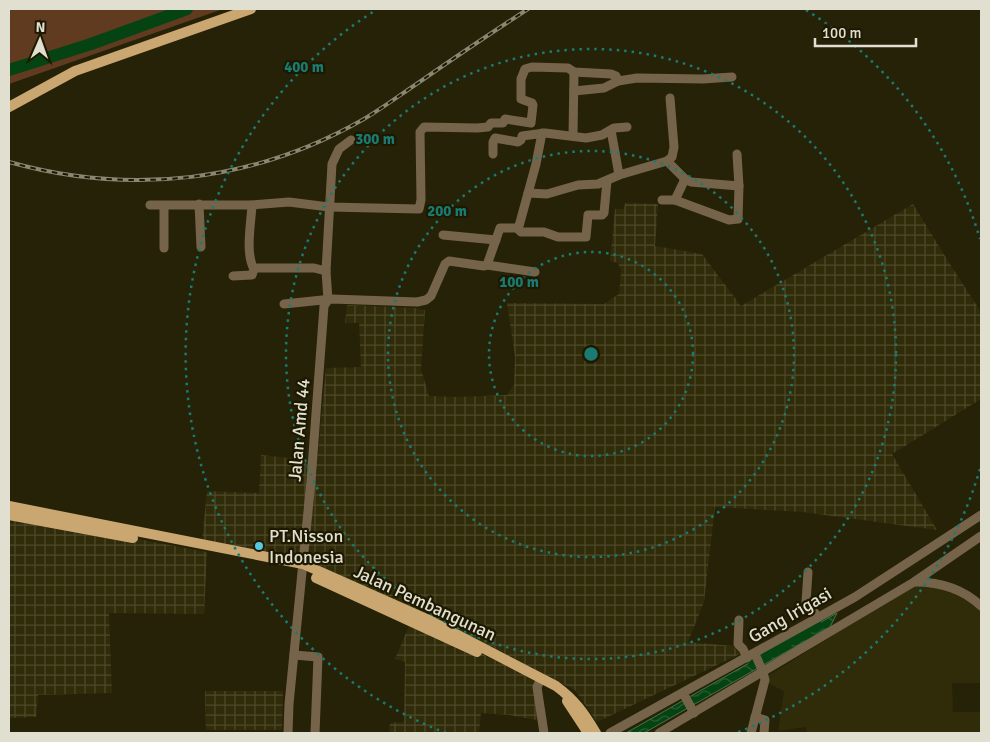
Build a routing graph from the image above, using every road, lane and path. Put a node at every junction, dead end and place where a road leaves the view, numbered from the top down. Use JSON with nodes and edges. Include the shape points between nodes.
{"nodes":[{"id":1,"x":251,"y":9,"type":"edge"},
{"id":2,"x":101,"y":62,"type":"junction"},
{"id":3,"x":574,"y":72,"type":"junction"},
{"id":4,"x":732,"y":77,"type":"dead end"},
{"id":5,"x":618,"y":81,"type":"junction"},
{"id":6,"x":574,"y":91,"type":"junction"},
{"id":7,"x":670,"y":98,"type":"dead end"},
{"id":8,"x":9,"y":107,"type":"edge"},
{"id":9,"x":9,"y":114,"type":"edge"},
{"id":10,"x":627,"y":127,"type":"dead end"},
{"id":11,"x":611,"y":130,"type":"junction"},
{"id":12,"x":542,"y":133,"type":"junction"},
{"id":13,"x":573,"y":136,"type":"junction"},
{"id":14,"x":351,"y":140,"type":"dead end"},
{"id":15,"x":493,"y":154,"type":"dead end"},
{"id":16,"x":737,"y":154,"type":"dead end"},
{"id":17,"x":667,"y":161,"type":"junction"},
{"id":18,"x":619,"y":175,"type":"junction"},
{"id":19,"x":686,"y":179,"type":"junction"},
{"id":20,"x":607,"y":181,"type":"junction"},
{"id":21,"x":739,"y":186,"type":"junction"},
{"id":22,"x":528,"y":193,"type":"junction"},
{"id":23,"x":662,"y":200,"type":"dead end"},
{"id":24,"x":675,"y":200,"type":"junction"},
{"id":25,"x":199,"y":204,"type":"junction"},
{"id":26,"x":150,"y":205,"type":"dead end"},
{"id":27,"x":252,"y":205,"type":"junction"},
{"id":28,"x":164,"y":206,"type":"junction"},
{"id":29,"x":329,"y":207,"type":"junction"},
{"id":30,"x":518,"y":228,"type":"junction"},
{"id":31,"x":443,"y":235,"type":"dead end"},
{"id":32,"x":496,"y":240,"type":"junction"},
{"id":33,"x":200,"y":247,"type":"dead end"},
{"id":34,"x":164,"y":248,"type":"dead end"},
{"id":35,"x":487,"y":265,"type":"junction"},
{"id":36,"x":254,"y":269,"type":"junction"},
{"id":37,"x":326,"y":271,"type":"junction"},
{"id":38,"x":535,"y":272,"type":"dead end"},
{"id":39,"x":233,"y":276,"type":"dead end"},
{"id":40,"x":328,"y":300,"type":"junction"},
{"id":41,"x":284,"y":304,"type":"dead end"},
{"id":42,"x":9,"y":506,"type":"edge"},
{"id":43,"x":9,"y":515,"type":"edge"},
{"id":44,"x":981,"y":515,"type":"edge"},
{"id":45,"x":981,"y":536,"type":"edge"},
{"id":46,"x":303,"y":568,"type":"junction"},
{"id":47,"x":808,"y":572,"type":"dead end"},
{"id":48,"x":914,"y":582,"type":"junction"},
{"id":49,"x":981,"y":606,"type":"edge"},
{"id":50,"x":817,"y":618,"type":"junction"},
{"id":51,"x":739,"y":620,"type":"dead end"},
{"id":52,"x":294,"y":655,"type":"junction"},
{"id":53,"x":756,"y":662,"type":"junction"},
{"id":54,"x":540,"y":682,"type":"junction"},
{"id":55,"x":684,"y":696,"type":"junction"},
{"id":56,"x":693,"y":710,"type":"junction"},
{"id":57,"x":755,"y":717,"type":"junction"},
{"id":58,"x":288,"y":733,"type":"edge"},
{"id":59,"x":315,"y":733,"type":"edge"},
{"id":60,"x":544,"y":733,"type":"edge"},
{"id":61,"x":588,"y":733,"type":"edge"},
{"id":62,"x":596,"y":733,"type":"edge"},
{"id":63,"x":610,"y":733,"type":"edge"},
{"id":64,"x":659,"y":733,"type":"edge"},
{"id":65,"x":750,"y":733,"type":"edge"},
{"id":66,"x":764,"y":733,"type":"edge"}],
"edges":[{"from":1,"to":2,"type":"main road"},
{"from":2,"to":8,"type":"main road","via":[[74,71]]},
{"from":2,"to":9,"type":"main road"},
{"from":3,"to":5,"type":"street","via":[[611,74]]},
{"from":3,"to":6,"type":"street"},
{"from":3,"to":29,"type":"street","via":[[568,68],[524,69],[521,99],[532,103],[531,123],[505,119],[503,123],[492,123],[488,127],[421,129],[419,209]]},
{"from":4,"to":5,"type":"street"},
{"from":5,"to":6,"type":"street","via":[[604,88]]},
{"from":6,"to":13,"type":"street"},
{"from":7,"to":17,"type":"street","via":[[674,147],[672,157]]},
{"from":10,"to":11,"type":"street"},
{"from":11,"to":13,"type":"street","via":[[586,138]]},
{"from":11,"to":18,"type":"street"},
{"from":12,"to":13,"type":"street"},
{"from":12,"to":15,"type":"street","via":[[522,136],[518,142],[495,138]]},
{"from":12,"to":22,"type":"street"},
{"from":14,"to":29,"type":"street","name":"Jalan Amd 44","via":[[339,149],[332,164]]},
{"from":16,"to":21,"type":"street"},
{"from":17,"to":18,"type":"street"},
{"from":17,"to":19,"type":"street"},
{"from":18,"to":20,"type":"street"},
{"from":19,"to":21,"type":"street","via":[[698,184]]},
{"from":19,"to":24,"type":"street"},
{"from":20,"to":22,"type":"street","via":[[547,194]]},
{"from":20,"to":30,"type":"street","via":[[604,213],[588,215],[586,237],[558,237],[544,232],[521,232]]},
{"from":21,"to":24,"type":"street","via":[[739,216],[734,220]]},
{"from":22,"to":30,"type":"street"},
{"from":23,"to":24,"type":"street"},
{"from":25,"to":27,"type":"street"},
{"from":25,"to":28,"type":"street"},
{"from":25,"to":33,"type":"street"},
{"from":26,"to":28,"type":"street"},
{"from":27,"to":29,"type":"street","via":[[289,202]]},
{"from":27,"to":36,"type":"street","via":[[249,253]]},
{"from":28,"to":34,"type":"street"},
{"from":29,"to":37,"type":"street","name":"Jalan Amd 44"},
{"from":30,"to":32,"type":"street","via":[[500,228]]},
{"from":31,"to":32,"type":"street"},
{"from":32,"to":35,"type":"street"},
{"from":35,"to":38,"type":"street"},
{"from":35,"to":40,"type":"street","via":[[449,261],[431,296],[417,302]]},
{"from":36,"to":37,"type":"street","via":[[314,268]]},
{"from":36,"to":39,"type":"street","via":[[252,275]]},
{"from":37,"to":40,"type":"street","name":"Jalan Amd 44"},
{"from":40,"to":41,"type":"street"},
{"from":40,"to":46,"type":"street","name":"Jalan Amd 44","via":[[324,306]]},
{"from":42,"to":46,"type":"main road","name":"Jalan Pembangunan"},
{"from":43,"to":46,"type":"main road","name":"Jalan Pembangunan"},
{"from":44,"to":50,"type":"street","name":"Gang Irigasi"},
{"from":45,"to":48,"type":"street"},
{"from":46,"to":52,"type":"street","name":"Jalan Amd 44"},
{"from":46,"to":54,"type":"main road","name":"Jalan Pembangunan"},
{"from":46,"to":62,"type":"main road","name":"Jalan Pembangunan","via":[[429,620],[556,686],[571,696]]},
{"from":47,"to":50,"type":"street","via":[[806,602]]},
{"from":48,"to":49,"type":"street","via":[[946,585],[961,591]]},
{"from":48,"to":53,"type":"street"},
{"from":50,"to":53,"type":"street","name":"Gang Irigasi"},
{"from":51,"to":53,"type":"street","via":[[738,644]]},
{"from":52,"to":58,"type":"street","name":"Jalan Amd 44"},
{"from":52,"to":59,"type":"street","via":[[318,657]]},
{"from":53,"to":55,"type":"street","name":"Gang Irigasi"},
{"from":53,"to":56,"type":"street"},
{"from":53,"to":57,"type":"street","via":[[764,684]]},
{"from":54,"to":60,"type":"street","via":[[537,687]]},
{"from":54,"to":61,"type":"main road","name":"Jalan Pembangunan","via":[[566,700]]},
{"from":55,"to":56,"type":"street"},
{"from":55,"to":63,"type":"street","name":"Gang Irigasi"},
{"from":56,"to":64,"type":"street"},
{"from":57,"to":65,"type":"street"},
{"from":57,"to":66,"type":"street","via":[[764,720]]}]}
